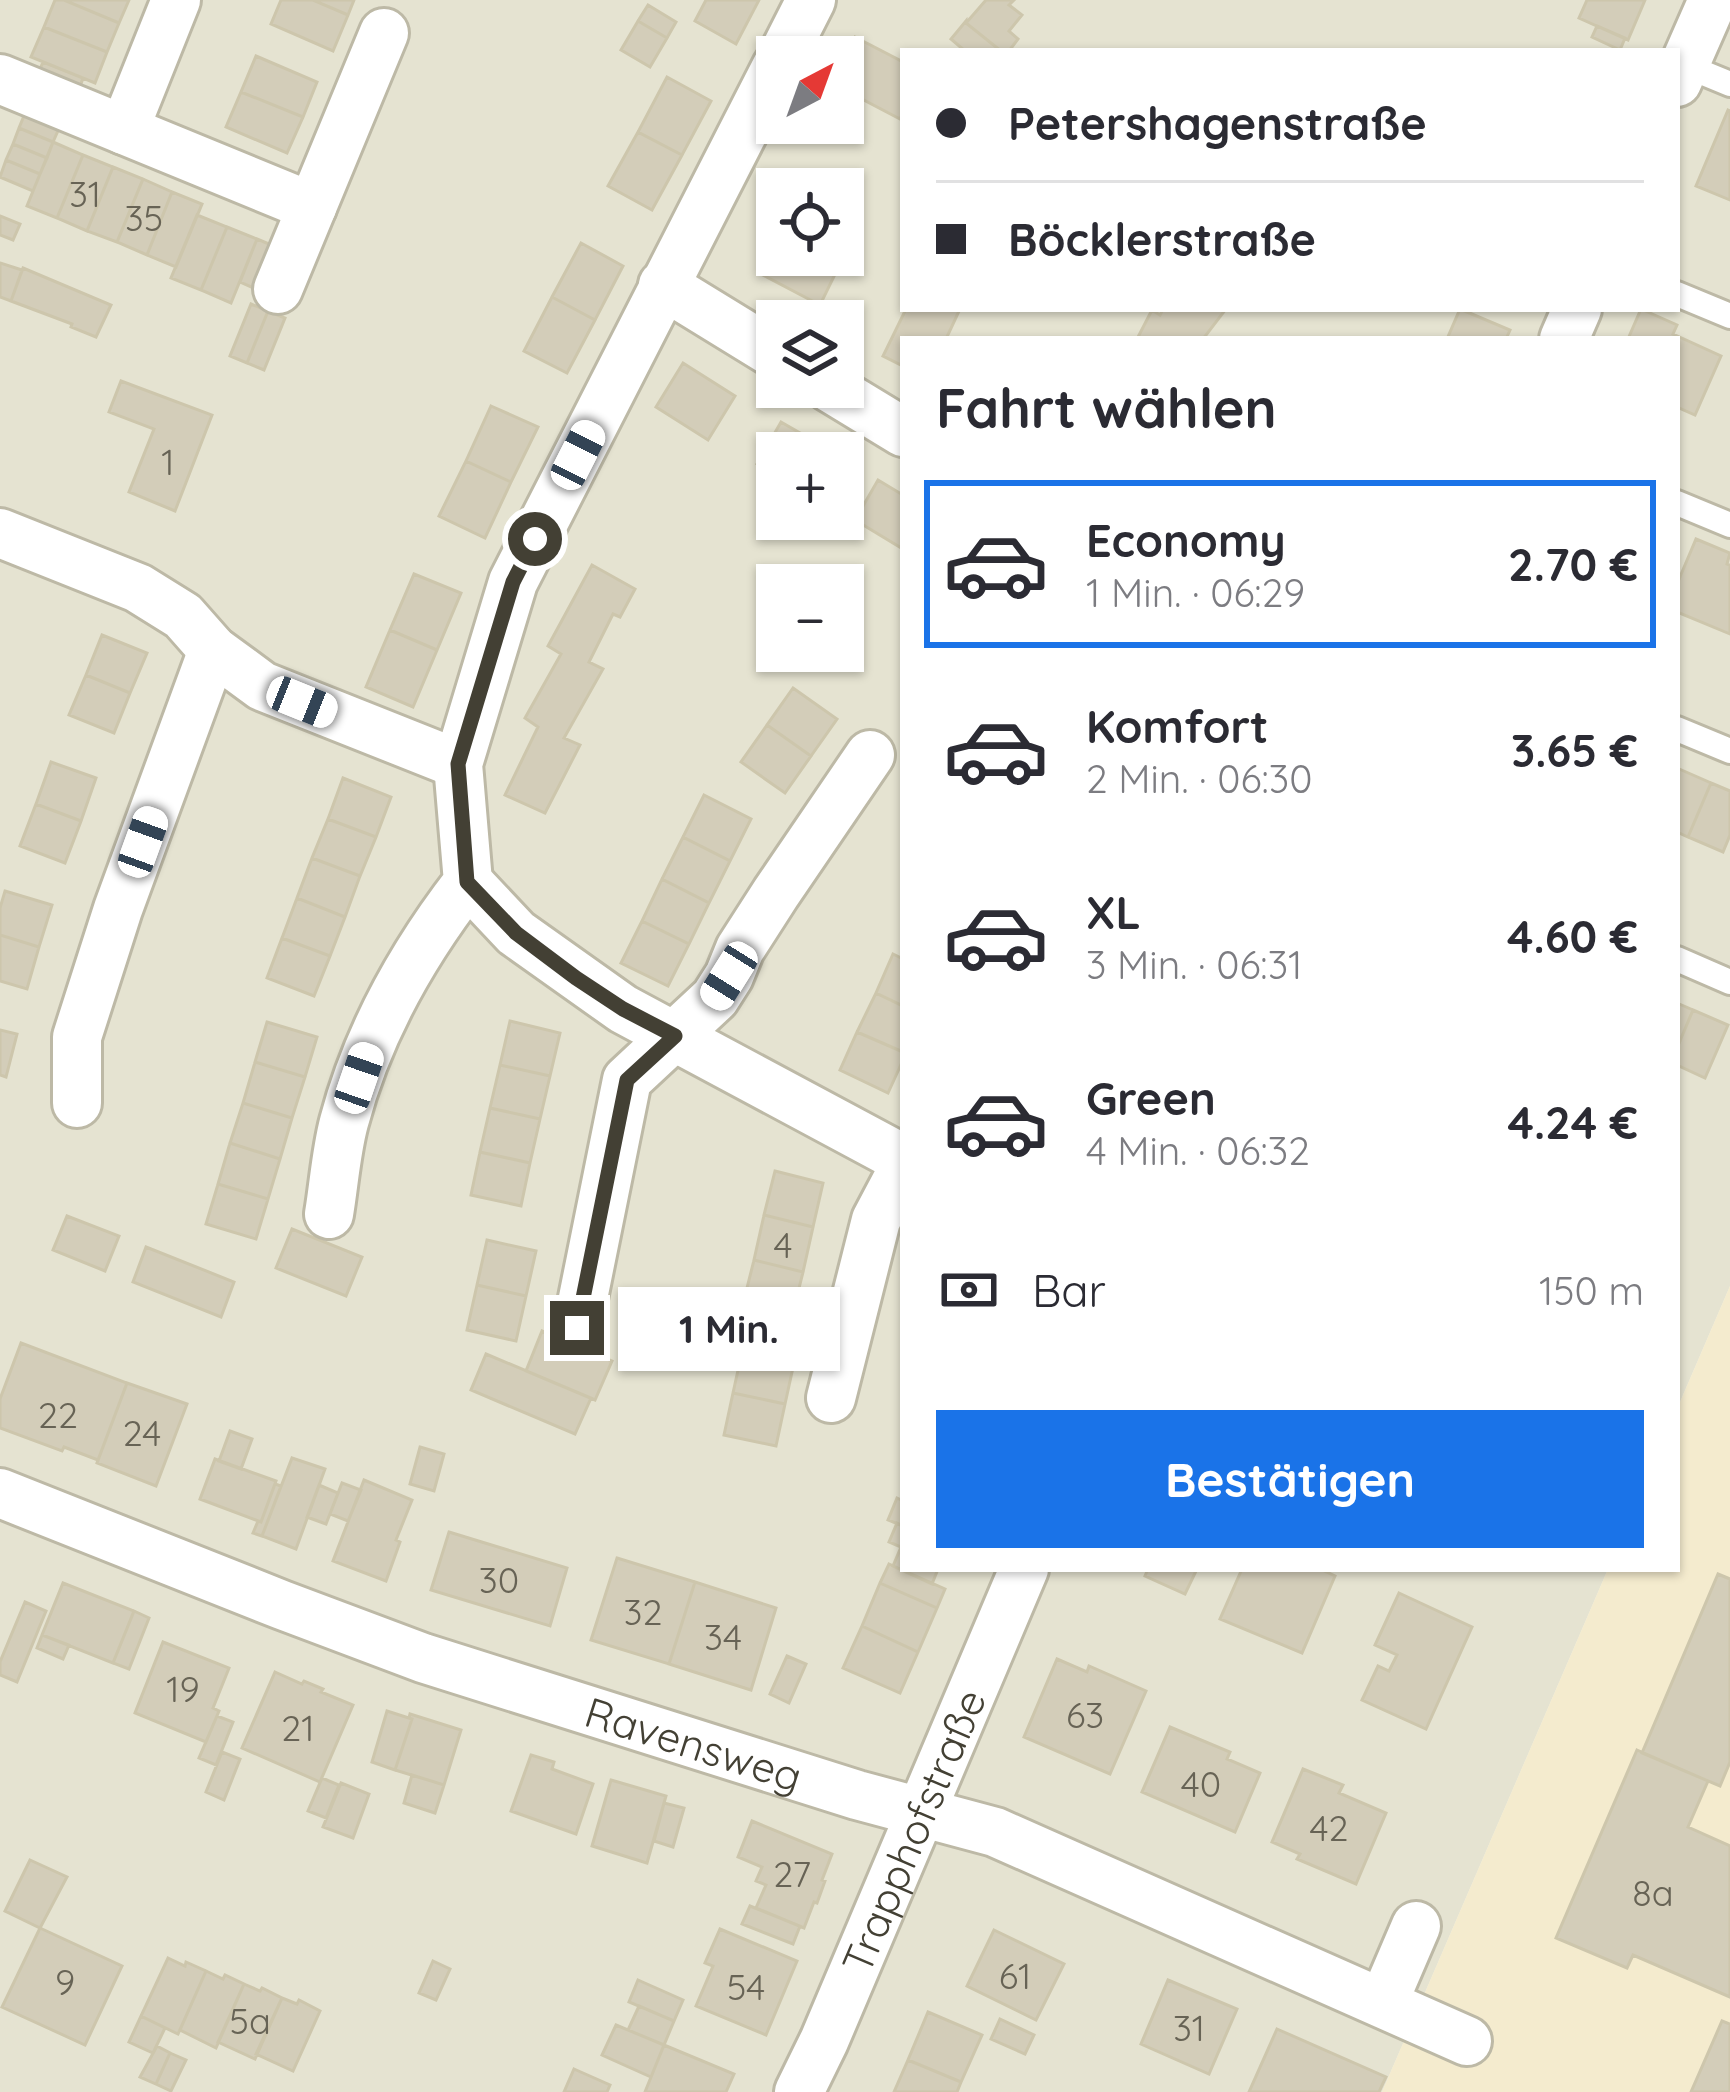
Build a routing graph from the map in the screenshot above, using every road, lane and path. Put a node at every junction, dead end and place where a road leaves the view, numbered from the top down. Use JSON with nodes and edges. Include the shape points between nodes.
{"nodes":[{"id":1,"x":176,"y":0,"type":"edge"},
{"id":2,"x":811,"y":0,"type":"edge"},
{"id":3,"x":1713,"y":0,"type":"edge"},
{"id":4,"x":384,"y":33,"type":"dead end"},
{"id":5,"x":793,"y":36,"type":"edge"},
{"id":6,"x":1681,"y":74,"type":"edge"},
{"id":7,"x":0,"y":79,"type":"edge"},
{"id":8,"x":1730,"y":84,"type":"edge"},
{"id":9,"x":756,"y":106,"type":"edge"},
{"id":10,"x":124,"y":130,"type":"junction"},
{"id":11,"x":312,"y":207,"type":"junction"},
{"id":12,"x":663,"y":285,"type":"junction"},
{"id":13,"x":278,"y":289,"type":"dead end"},
{"id":14,"x":1680,"y":294,"type":"edge"},
{"id":15,"x":1730,"y":316,"type":"edge"},
{"id":16,"x":756,"y":342,"type":"edge"},
{"id":17,"x":864,"y":408,"type":"edge"},
{"id":18,"x":900,"y":430,"type":"edge"},
{"id":19,"x":1680,"y":504,"type":"edge"},
{"id":20,"x":1730,"y":524,"type":"edge"},
{"id":21,"x":0,"y":533,"type":"edge"},
{"id":22,"x":214,"y":650,"type":"junction"},
{"id":23,"x":1680,"y":730,"type":"edge"},
{"id":24,"x":1730,"y":751,"type":"edge"},
{"id":25,"x":870,"y":755,"type":"dead end"},
{"id":26,"x":458,"y":764,"type":"junction"},
{"id":27,"x":467,"y":882,"type":"junction"},
{"id":28,"x":1680,"y":960,"type":"edge"},
{"id":29,"x":1730,"y":982,"type":"edge"},
{"id":30,"x":675,"y":1036,"type":"junction"},
{"id":31,"x":77,"y":1102,"type":"dead end"},
{"id":32,"x":900,"y":1157,"type":"edge"},
{"id":33,"x":900,"y":1175,"type":"edge"},
{"id":34,"x":328,"y":1214,"type":"dead end"},
{"id":35,"x":577,"y":1328,"type":"dead end"},
{"id":36,"x":831,"y":1398,"type":"dead end"},
{"id":37,"x":0,"y":1493,"type":"edge"},
{"id":38,"x":1023,"y":1572,"type":"edge"},
{"id":39,"x":922,"y":1812,"type":"junction"},
{"id":40,"x":1416,"y":1926,"type":"dead end"},
{"id":41,"x":1383,"y":2003,"type":"junction"},
{"id":42,"x":1467,"y":2041,"type":"dead end"},
{"id":43,"x":799,"y":2092,"type":"edge"}],
"edges":[{"from":1,"to":10,"type":"street"},
{"from":2,"to":5,"type":"street"},
{"from":3,"to":6,"type":"street"},
{"from":4,"to":11,"type":"street"},
{"from":6,"to":8,"type":"lane"},
{"from":7,"to":10,"type":"street"},
{"from":9,"to":12,"type":"street"},
{"from":10,"to":11,"type":"street"},
{"from":11,"to":13,"type":"street"},
{"from":12,"to":16,"type":"street"},
{"from":12,"to":26,"type":"street","via":[[513,582]]},
{"from":14,"to":15,"type":"lane"},
{"from":17,"to":18,"type":"street"},
{"from":19,"to":20,"type":"lane"},
{"from":21,"to":22,"type":"street","via":[[138,588],[183,616]]},
{"from":22,"to":26,"type":"street","via":[[262,686]]},
{"from":22,"to":31,"type":"street","via":[[77,1037]]},
{"from":23,"to":24,"type":"lane"},
{"from":25,"to":30,"type":"street","via":[[715,998]]},
{"from":26,"to":27,"type":"street"},
{"from":27,"to":30,"type":"street","via":[[576,978]]},
{"from":27,"to":34,"type":"street","via":[[375,1033],[344,1122]]},
{"from":28,"to":29,"type":"lane"},
{"from":30,"to":32,"type":"street"},
{"from":30,"to":35,"type":"street","via":[[627,1080]]},
{"from":33,"to":36,"type":"street","via":[[876,1220]]},
{"from":37,"to":39,"type":"street","name":"Ravensweg","via":[[423,1658]]},
{"from":38,"to":39,"type":"street","name":"Trapphofstraße"},
{"from":39,"to":41,"type":"street","name":"Ravensweg","via":[[995,1832]]},
{"from":39,"to":43,"type":"street","name":"Trapphofstraße"},
{"from":40,"to":41,"type":"street"},
{"from":41,"to":42,"type":"street","name":"Ravensweg"}]}
